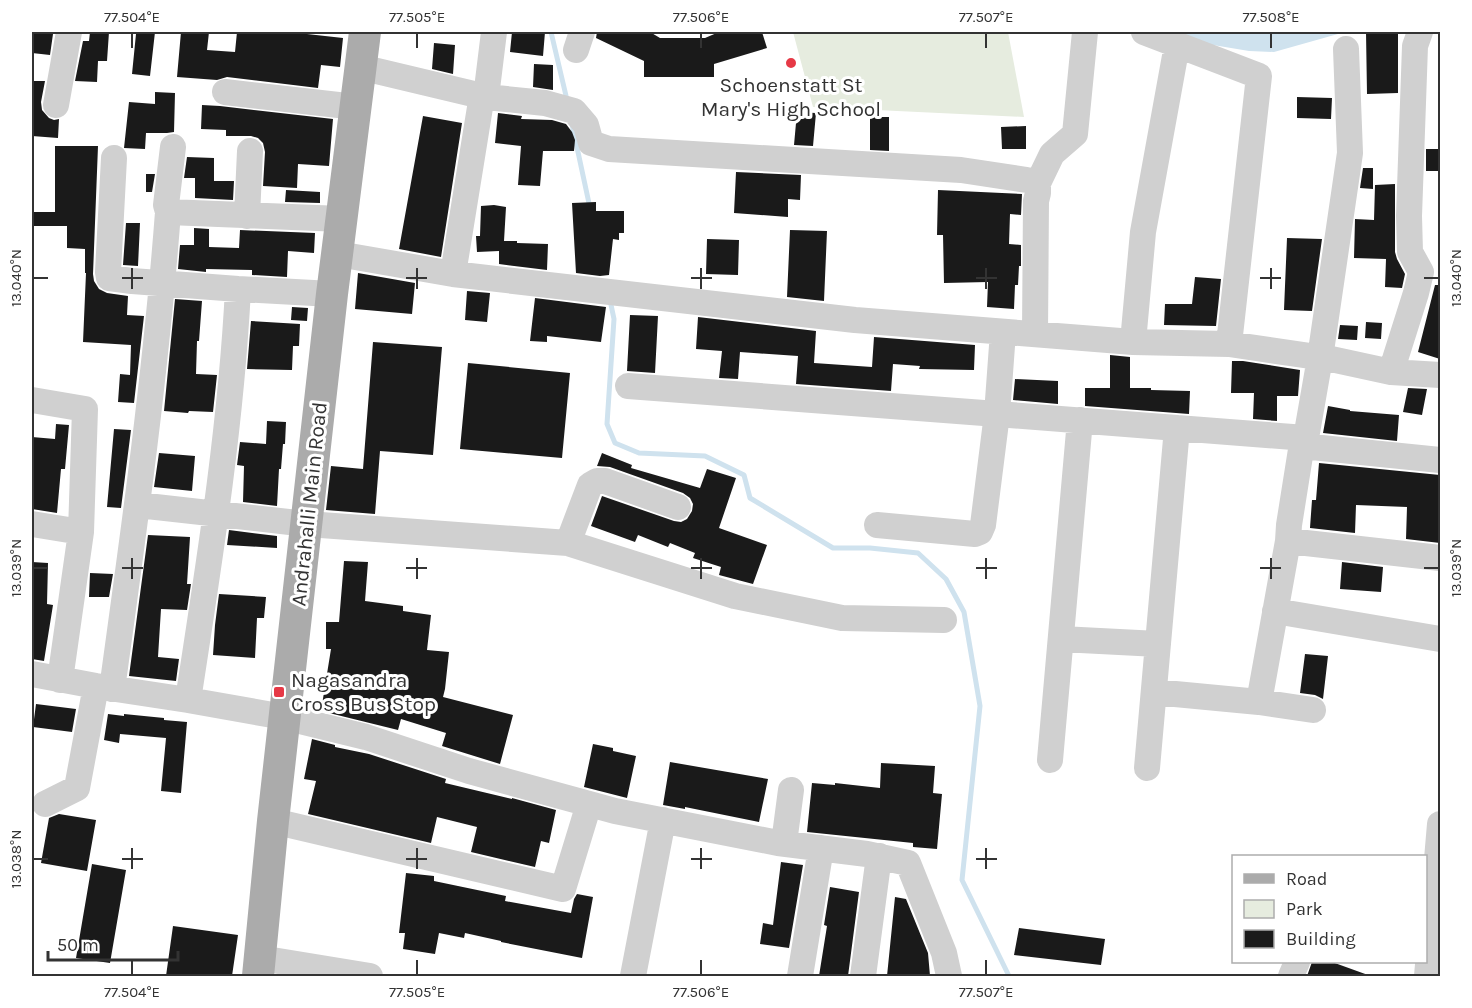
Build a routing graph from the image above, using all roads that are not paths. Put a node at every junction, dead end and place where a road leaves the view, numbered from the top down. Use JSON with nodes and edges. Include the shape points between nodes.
{"nodes":[{"id":1,"x":69,"y":32,"type":"edge"},
{"id":2,"x":365,"y":32,"type":"edge"},
{"id":3,"x":494,"y":32,"type":"edge"},
{"id":4,"x":1085,"y":32,"type":"edge"},
{"id":5,"x":1144,"y":32,"type":"edge"},
{"id":6,"x":1420,"y":32,"type":"edge"},
{"id":7,"x":1177,"y":45,"type":"junction"},
{"id":8,"x":1346,"y":49,"type":"dead end"},
{"id":9,"x":360,"y":67,"type":"junction"},
{"id":10,"x":225,"y":92,"type":"dead end"},
{"id":11,"x":484,"y":96,"type":"junction"},
{"id":12,"x":56,"y":105,"type":"dead end"},
{"id":13,"x":356,"y":107,"type":"junction"},
{"id":14,"x":173,"y":147,"type":"dead end"},
{"id":15,"x":250,"y":151,"type":"dead end"},
{"id":16,"x":114,"y":158,"type":"dead end"},
{"id":17,"x":1038,"y":183,"type":"junction"},
{"id":18,"x":168,"y":212,"type":"junction"},
{"id":19,"x":247,"y":216,"type":"junction"},
{"id":20,"x":342,"y":219,"type":"junction"},
{"id":21,"x":338,"y":254,"type":"junction"},
{"id":22,"x":453,"y":274,"type":"junction"},
{"id":23,"x":163,"y":284,"type":"junction"},
{"id":24,"x":238,"y":289,"type":"junction"},
{"id":25,"x":332,"y":294,"type":"junction"},
{"id":26,"x":1003,"y":332,"type":"junction"},
{"id":27,"x":1035,"y":334,"type":"junction"},
{"id":28,"x":1133,"y":342,"type":"junction"},
{"id":29,"x":1229,"y":344,"type":"junction"},
{"id":30,"x":1320,"y":358,"type":"junction"},
{"id":31,"x":1391,"y":372,"type":"junction"},
{"id":32,"x":1440,"y":375,"type":"edge"},
{"id":33,"x":628,"y":386,"type":"dead end"},
{"id":34,"x":32,"y":400,"type":"edge"},
{"id":35,"x":997,"y":414,"type":"junction"},
{"id":36,"x":1080,"y":420,"type":"junction"},
{"id":37,"x":1177,"y":428,"type":"junction"},
{"id":38,"x":1303,"y":442,"type":"junction"},
{"id":39,"x":1440,"y":460,"type":"edge"},
{"id":40,"x":138,"y":505,"type":"junction"},
{"id":41,"x":678,"y":507,"type":"dead end"},
{"id":42,"x":216,"y":514,"type":"junction"},
{"id":43,"x":32,"y":524,"type":"edge"},
{"id":44,"x":307,"y":524,"type":"junction"},
{"id":45,"x":877,"y":525,"type":"dead end"},
{"id":46,"x":81,"y":532,"type":"junction"},
{"id":47,"x":1288,"y":541,"type":"junction"},
{"id":48,"x":568,"y":543,"type":"junction"},
{"id":49,"x":1440,"y":558,"type":"edge"},
{"id":50,"x":1275,"y":611,"type":"junction"},
{"id":51,"x":944,"y":620,"type":"dead end"},
{"id":52,"x":1061,"y":639,"type":"junction"},
{"id":53,"x":1440,"y":639,"type":"edge"},
{"id":54,"x":1158,"y":644,"type":"junction"},
{"id":55,"x":32,"y":674,"type":"edge"},
{"id":56,"x":60,"y":680,"type":"junction"},
{"id":57,"x":104,"y":688,"type":"junction"},
{"id":58,"x":1154,"y":692,"type":"junction"},
{"id":59,"x":188,"y":700,"type":"junction"},
{"id":60,"x":1259,"y":702,"type":"junction"},
{"id":61,"x":1313,"y":710,"type":"dead end"},
{"id":62,"x":284,"y":717,"type":"junction"},
{"id":63,"x":1050,"y":760,"type":"dead end"},
{"id":64,"x":1147,"y":768,"type":"dead end"},
{"id":65,"x":791,"y":790,"type":"dead end"},
{"id":66,"x":45,"y":804,"type":"dead end"},
{"id":67,"x":589,"y":804,"type":"junction"},
{"id":68,"x":663,"y":820,"type":"junction"},
{"id":69,"x":273,"y":821,"type":"junction"},
{"id":70,"x":1440,"y":824,"type":"edge"},
{"id":71,"x":784,"y":843,"type":"junction"},
{"id":72,"x":821,"y":848,"type":"junction"},
{"id":73,"x":879,"y":856,"type":"junction"},
{"id":74,"x":259,"y":967,"type":"edge"},
{"id":75,"x":370,"y":976,"type":"edge"},
{"id":76,"x":633,"y":976,"type":"edge"},
{"id":77,"x":800,"y":976,"type":"edge"},
{"id":78,"x":863,"y":976,"type":"edge"},
{"id":79,"x":949,"y":976,"type":"edge"},
{"id":80,"x":1427,"y":976,"type":"edge"}],
"edges":[{"from":1,"to":12,"type":"street"},
{"from":2,"to":9,"type":"main road","name":"Andrahalli Main Road"},
{"from":3,"to":11,"type":"street"},
{"from":4,"to":17,"type":"street","via":[[1075,134],[1052,153]]},
{"from":5,"to":7,"type":"street"},
{"from":6,"to":31,"type":"street","via":[[1415,46],[1409,216],[1410,252],[1421,272]]},
{"from":7,"to":28,"type":"street","via":[[1143,232]]},
{"from":7,"to":29,"type":"street","via":[[1259,76]]},
{"from":8,"to":30,"type":"street","via":[[1350,153]]},
{"from":9,"to":11,"type":"street"},
{"from":9,"to":13,"type":"main road","name":"Andrahalli Main Road"},
{"from":10,"to":13,"type":"street"},
{"from":11,"to":17,"type":"street","via":[[545,103],[574,111],[585,125],[591,143],[609,149],[961,170]]},
{"from":11,"to":22,"type":"street"},
{"from":13,"to":20,"type":"main road","name":"Andrahalli Main Road"},
{"from":14,"to":18,"type":"street"},
{"from":15,"to":19,"type":"street"},
{"from":16,"to":23,"type":"street","via":[[109,278]]},
{"from":17,"to":27,"type":"street"},
{"from":18,"to":19,"type":"street"},
{"from":18,"to":23,"type":"street"},
{"from":19,"to":20,"type":"street"},
{"from":20,"to":21,"type":"main road","name":"Andrahalli Main Road"},
{"from":21,"to":22,"type":"street"},
{"from":21,"to":25,"type":"main road","name":"Andrahalli Main Road"},
{"from":22,"to":26,"type":"street","via":[[855,320]]},
{"from":23,"to":24,"type":"street"},
{"from":23,"to":40,"type":"street"},
{"from":24,"to":25,"type":"street"},
{"from":24,"to":42,"type":"street"},
{"from":25,"to":44,"type":"main road","name":"Andrahalli Main Road"},
{"from":26,"to":27,"type":"street"},
{"from":26,"to":35,"type":"street"},
{"from":27,"to":28,"type":"street"},
{"from":28,"to":29,"type":"street"},
{"from":29,"to":30,"type":"street"},
{"from":30,"to":31,"type":"street"},
{"from":30,"to":38,"type":"street"},
{"from":31,"to":32,"type":"street"},
{"from":33,"to":35,"type":"street"},
{"from":34,"to":46,"type":"street","via":[[85,409]]},
{"from":35,"to":36,"type":"street"},
{"from":35,"to":45,"type":"street","via":[[980,532]]},
{"from":36,"to":37,"type":"street"},
{"from":36,"to":52,"type":"street"},
{"from":37,"to":38,"type":"street"},
{"from":37,"to":54,"type":"street"},
{"from":38,"to":39,"type":"street"},
{"from":38,"to":47,"type":"street"},
{"from":40,"to":42,"type":"street"},
{"from":40,"to":57,"type":"street"},
{"from":41,"to":48,"type":"street","via":[[597,481],[590,485]]},
{"from":42,"to":44,"type":"street"},
{"from":42,"to":59,"type":"street"},
{"from":43,"to":46,"type":"street"},
{"from":44,"to":48,"type":"street"},
{"from":44,"to":62,"type":"main road","name":"Andrahalli Main Road"},
{"from":46,"to":56,"type":"street"},
{"from":47,"to":49,"type":"street"},
{"from":47,"to":50,"type":"street"},
{"from":48,"to":51,"type":"street","via":[[735,596],[831,616]]},
{"from":50,"to":53,"type":"street"},
{"from":50,"to":60,"type":"street"},
{"from":52,"to":54,"type":"street"},
{"from":52,"to":63,"type":"street"},
{"from":54,"to":58,"type":"street"},
{"from":55,"to":56,"type":"street"},
{"from":56,"to":57,"type":"street"},
{"from":57,"to":59,"type":"street"},
{"from":57,"to":66,"type":"street","via":[[77,788]]},
{"from":58,"to":60,"type":"street"},
{"from":58,"to":64,"type":"street"},
{"from":59,"to":62,"type":"street"},
{"from":60,"to":61,"type":"street"},
{"from":62,"to":67,"type":"street","via":[[366,737]]},
{"from":62,"to":69,"type":"main road","name":"Andrahalli Main Road"},
{"from":65,"to":71,"type":"street"},
{"from":67,"to":68,"type":"street"},
{"from":67,"to":69,"type":"street","via":[[563,889]]},
{"from":68,"to":71,"type":"street"},
{"from":68,"to":76,"type":"street"},
{"from":69,"to":74,"type":"main road","name":"Andrahalli Main Road"},
{"from":70,"to":80,"type":"street"},
{"from":71,"to":72,"type":"street"},
{"from":72,"to":73,"type":"street"},
{"from":72,"to":77,"type":"street"},
{"from":73,"to":78,"type":"street"},
{"from":73,"to":79,"type":"street","via":[[908,862],[944,953]]},
{"from":74,"to":75,"type":"street"}]}
